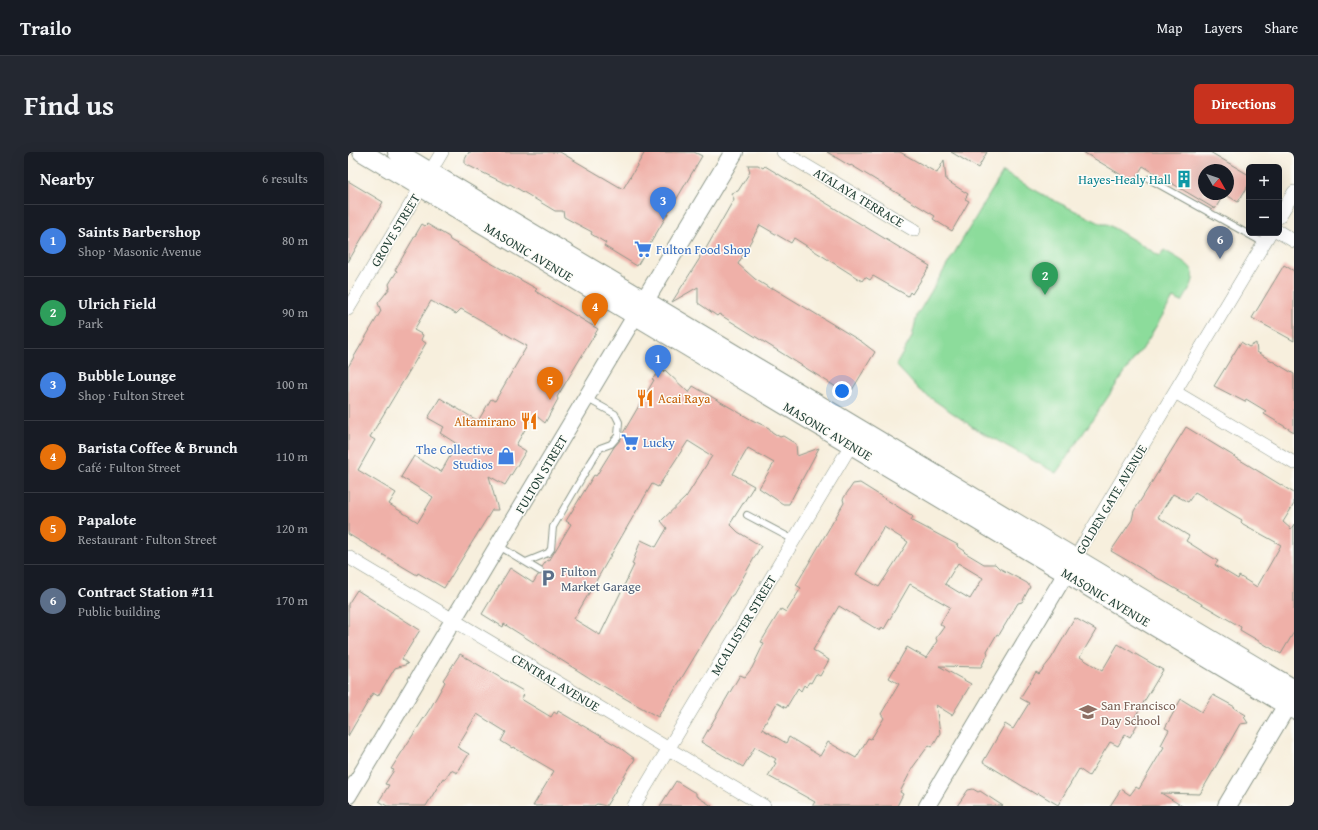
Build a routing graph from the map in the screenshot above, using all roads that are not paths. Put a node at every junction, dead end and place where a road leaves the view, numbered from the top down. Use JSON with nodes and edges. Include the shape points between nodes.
{"nodes":[{"id":1,"x":362,"y":152,"type":"edge"},
{"id":2,"x":397,"y":152,"type":"edge"},
{"id":3,"x":442,"y":152,"type":"edge"},
{"id":4,"x":734,"y":152,"type":"edge"},
{"id":5,"x":783,"y":152,"type":"edge"},
{"id":6,"x":430,"y":172,"type":"junction"},
{"id":7,"x":1149,"y":179,"type":"dead end"},
{"id":8,"x":421,"y":187,"type":"junction"},
{"id":9,"x":1294,"y":192,"type":"edge"},
{"id":10,"x":1282,"y":212,"type":"edge"},
{"id":11,"x":914,"y":230,"type":"dead end"},
{"id":12,"x":1282,"y":234,"type":"edge"},
{"id":13,"x":1267,"y":238,"type":"edge"},
{"id":14,"x":1294,"y":241,"type":"edge"},
{"id":15,"x":640,"y":308,"type":"junction"},
{"id":16,"x":348,"y":309,"type":"edge"},
{"id":17,"x":1175,"y":392,"type":"junction"},
{"id":18,"x":586,"y":398,"type":"junction"},
{"id":19,"x":851,"y":445,"type":"junction"},
{"id":20,"x":1294,"y":462,"type":"edge"},
{"id":21,"x":747,"y":514,"type":"dead end"},
{"id":22,"x":794,"y":540,"type":"junction"},
{"id":23,"x":498,"y":545,"type":"junction"},
{"id":24,"x":348,"y":557,"type":"edge"},
{"id":25,"x":1075,"y":558,"type":"junction"},
{"id":26,"x":526,"y":562,"type":"junction"},
{"id":27,"x":540,"y":571,"type":"dead end"},
{"id":28,"x":1066,"y":573,"type":"junction"},
{"id":29,"x":453,"y":620,"type":"junction"},
{"id":30,"x":1294,"y":689,"type":"edge"},
{"id":31,"x":1292,"y":703,"type":"edge"},
{"id":32,"x":668,"y":749,"type":"junction"},
{"id":33,"x":348,"y":796,"type":"edge"},
{"id":34,"x":1230,"y":803,"type":"edge"},
{"id":35,"x":634,"y":806,"type":"edge"},
{"id":36,"x":764,"y":806,"type":"edge"},
{"id":37,"x":927,"y":806,"type":"edge"}],
"edges":[{"from":1,"to":8,"type":"main road","name":"MASONIC AVENUE"},
{"from":2,"to":6,"type":"main road","name":"MASONIC AVENUE"},
{"from":3,"to":6,"type":"street","name":"GROVE STREET"},
{"from":4,"to":15,"type":"main road","name":"FULTON STREET"},
{"from":5,"to":11,"type":"street","name":"ATALAYA TERRACE"},
{"from":6,"to":8,"type":"street","name":"GROVE STREET"},
{"from":6,"to":15,"type":"main road","name":"MASONIC AVENUE"},
{"from":7,"to":13,"type":"lane"},
{"from":8,"to":15,"type":"main road","name":"MASONIC AVENUE"},
{"from":8,"to":16,"type":"street","name":"GROVE STREET"},
{"from":9,"to":10,"type":"street"},
{"from":12,"to":14,"type":"street"},
{"from":13,"to":17,"type":"street","name":"GOLDEN GATE AVENUE"},
{"from":15,"to":18,"type":"street","name":"FULTON STREET"},
{"from":15,"to":19,"type":"main road","name":"MASONIC AVENUE"},
{"from":15,"to":25,"type":"main road","name":"MASONIC AVENUE"},
{"from":17,"to":20,"type":"street"},
{"from":17,"to":25,"type":"street","name":"GOLDEN GATE AVENUE"},
{"from":18,"to":23,"type":"street","name":"FULTON STREET"},
{"from":18,"to":26,"type":"lane","via":[[615,414],[619,422],[618,436],[611,444],[600,448],[590,462],[553,527],[551,549],[548,553]]},
{"from":19,"to":22,"type":"street","name":"MCALLISTER STREET"},
{"from":19,"to":28,"type":"main road","name":"MASONIC AVENUE"},
{"from":21,"to":22,"type":"lane"},
{"from":22,"to":32,"type":"street","name":"MCALLISTER STREET"},
{"from":23,"to":26,"type":"lane"},
{"from":23,"to":29,"type":"street","name":"FULTON STREET"},
{"from":24,"to":29,"type":"street","name":"CENTRAL AVENUE"},
{"from":25,"to":28,"type":"street","name":"GOLDEN GATE AVENUE"},
{"from":25,"to":30,"type":"main road","name":"MASONIC AVENUE"},
{"from":26,"to":27,"type":"lane"},
{"from":28,"to":31,"type":"main road","name":"MASONIC AVENUE"},
{"from":28,"to":37,"type":"street","name":"GOLDEN GATE AVENUE"},
{"from":29,"to":32,"type":"street","name":"CENTRAL AVENUE"},
{"from":29,"to":33,"type":"street","name":"FULTON STREET"},
{"from":31,"to":34,"type":"main road"},
{"from":32,"to":35,"type":"street","name":"MCALLISTER STREET"},
{"from":32,"to":36,"type":"street","name":"CENTRAL AVENUE"}]}
